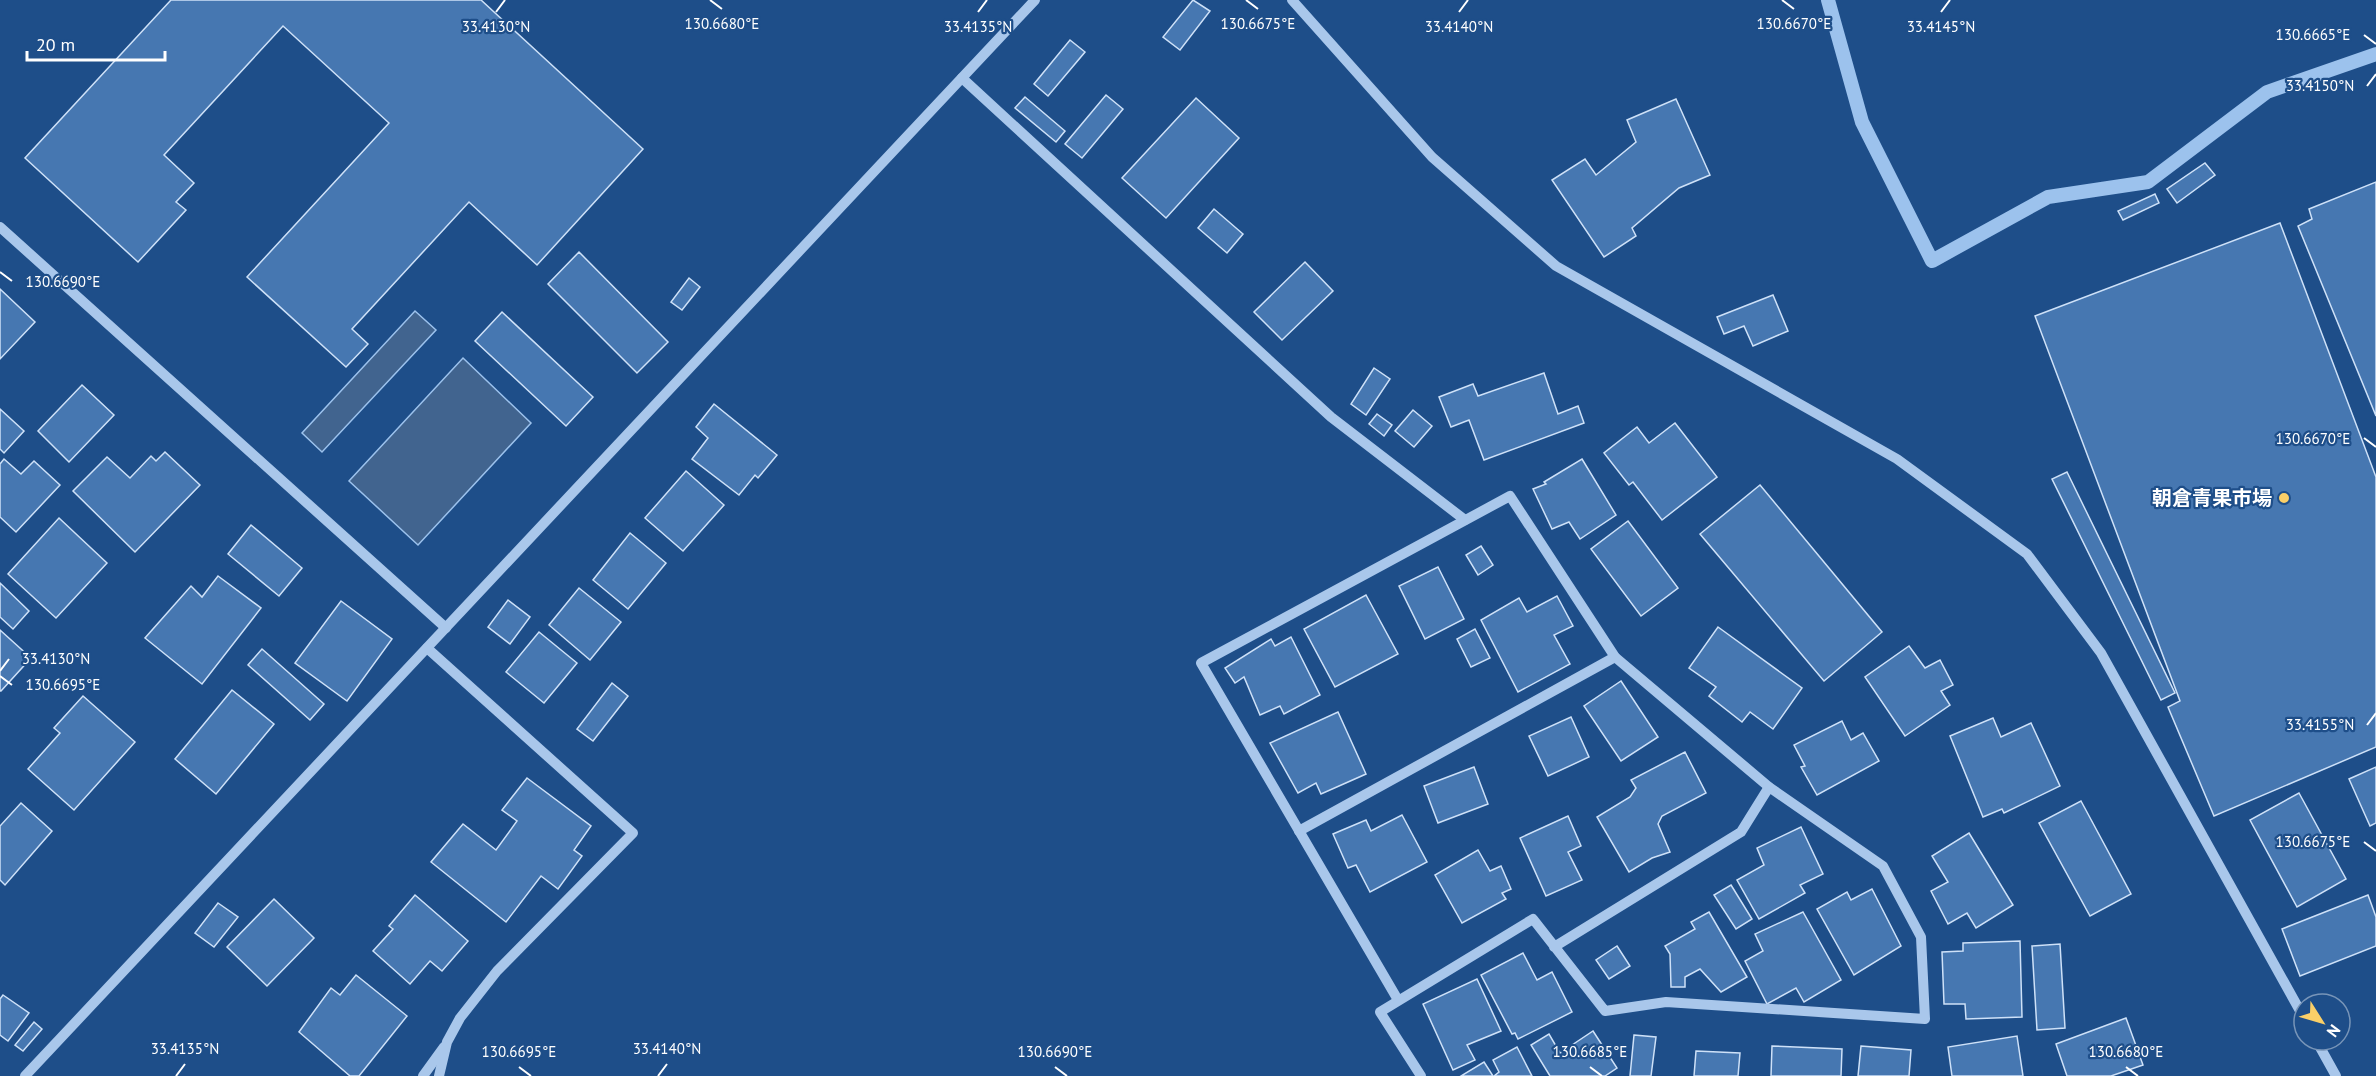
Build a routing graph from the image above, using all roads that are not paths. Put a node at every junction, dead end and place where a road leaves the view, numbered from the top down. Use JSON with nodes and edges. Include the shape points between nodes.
{"nodes":[{"id":1,"x":1035,"y":0,"type":"edge"},
{"id":2,"x":1292,"y":0,"type":"edge"},
{"id":3,"x":962,"y":78,"type":"junction"},
{"id":4,"x":0,"y":227,"type":"edge"},
{"id":5,"x":1465,"y":520,"type":"junction"},
{"id":6,"x":446,"y":628,"type":"junction"},
{"id":7,"x":428,"y":648,"type":"junction"},
{"id":8,"x":1615,"y":657,"type":"junction"},
{"id":9,"x":1769,"y":787,"type":"junction"},
{"id":10,"x":1299,"y":831,"type":"junction"},
{"id":11,"x":1554,"y":947,"type":"junction"},
{"id":12,"x":2292,"y":996,"type":"edge"},
{"id":13,"x":1398,"y":1000,"type":"junction"},
{"id":14,"x":447,"y":1042,"type":"junction"},
{"id":15,"x":2323,"y":1052,"type":"edge"},
{"id":16,"x":25,"y":1076,"type":"edge"},
{"id":17,"x":423,"y":1076,"type":"edge"},
{"id":18,"x":439,"y":1076,"type":"edge"},
{"id":19,"x":1421,"y":1076,"type":"edge"},
{"id":20,"x":2336,"y":1076,"type":"edge"}],
"edges":[{"from":1,"to":3,"type":"street"},
{"from":2,"to":12,"type":"street","via":[[1432,157],[1556,266],[1897,459],[2026,554],[2101,653]]},
{"from":3,"to":5,"type":"street","via":[[1331,417]]},
{"from":3,"to":6,"type":"street"},
{"from":4,"to":6,"type":"street"},
{"from":5,"to":8,"type":"street","via":[[1510,496]]},
{"from":5,"to":10,"type":"street","via":[[1201,663]]},
{"from":6,"to":7,"type":"street"},
{"from":7,"to":14,"type":"street","via":[[633,833],[497,971],[460,1018]]},
{"from":7,"to":16,"type":"street"},
{"from":8,"to":9,"type":"street"},
{"from":8,"to":10,"type":"street"},
{"from":9,"to":11,"type":"street","via":[[1741,832]]},
{"from":9,"to":11,"type":"street","via":[[1883,866],[1921,937],[1925,1018],[1666,1002],[1605,1011]]},
{"from":10,"to":13,"type":"street"},
{"from":11,"to":13,"type":"street","via":[[1533,919]]},
{"from":13,"to":19,"type":"street","via":[[1380,1012]]},
{"from":14,"to":17,"type":"street"},
{"from":14,"to":18,"type":"street"},
{"from":15,"to":20,"type":"street"}]}
